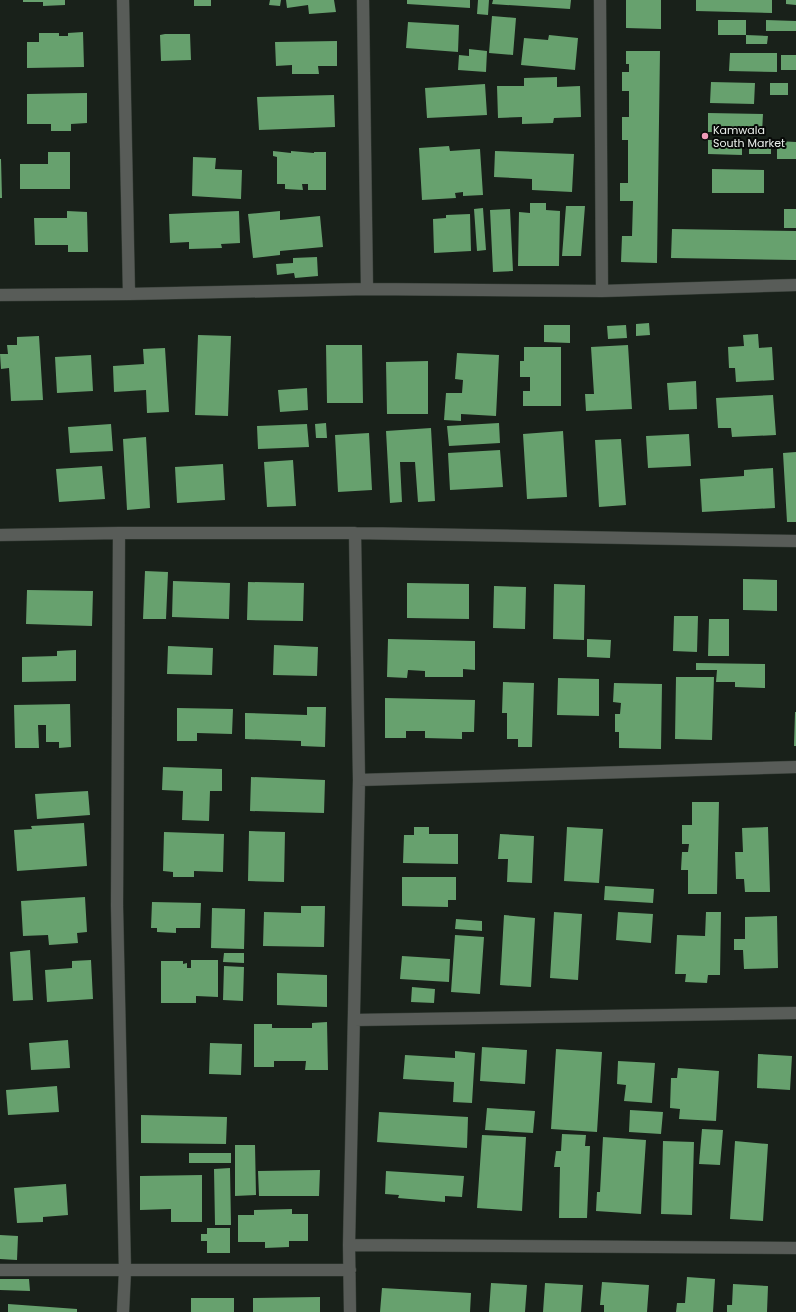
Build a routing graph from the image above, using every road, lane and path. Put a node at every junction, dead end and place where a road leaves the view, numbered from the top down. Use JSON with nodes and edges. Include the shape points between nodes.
{"nodes":[{"id":1,"x":123,"y":0,"type":"edge"},
{"id":2,"x":363,"y":0,"type":"edge"},
{"id":3,"x":600,"y":0,"type":"edge"},
{"id":4,"x":796,"y":285,"type":"edge"},
{"id":5,"x":367,"y":289,"type":"junction"},
{"id":6,"x":602,"y":290,"type":"junction"},
{"id":7,"x":130,"y":294,"type":"junction"},
{"id":8,"x":0,"y":295,"type":"edge"},
{"id":9,"x":119,"y":533,"type":"junction"},
{"id":10,"x":355,"y":533,"type":"junction"},
{"id":11,"x":0,"y":535,"type":"edge"},
{"id":12,"x":796,"y":540,"type":"edge"},
{"id":13,"x":796,"y":767,"type":"edge"},
{"id":14,"x":359,"y":780,"type":"junction"},
{"id":15,"x":796,"y":1013,"type":"edge"},
{"id":16,"x":354,"y":1020,"type":"junction"},
{"id":17,"x":350,"y":1245,"type":"junction"},
{"id":18,"x":796,"y":1248,"type":"edge"},
{"id":19,"x":0,"y":1270,"type":"edge"},
{"id":20,"x":350,"y":1270,"type":"junction"},
{"id":21,"x":125,"y":1271,"type":"junction"},
{"id":22,"x":123,"y":1312,"type":"edge"},
{"id":23,"x":350,"y":1312,"type":"edge"}],
"edges":[{"from":1,"to":7,"type":"street"},
{"from":2,"to":5,"type":"street"},
{"from":3,"to":6,"type":"street"},
{"from":4,"to":6,"type":"street"},
{"from":5,"to":6,"type":"street"},
{"from":5,"to":7,"type":"street"},
{"from":7,"to":8,"type":"street"},
{"from":9,"to":10,"type":"street"},
{"from":9,"to":11,"type":"street"},
{"from":9,"to":21,"type":"street","via":[[117,906]]},
{"from":10,"to":12,"type":"street"},
{"from":10,"to":14,"type":"street"},
{"from":13,"to":14,"type":"street"},
{"from":14,"to":16,"type":"street"},
{"from":15,"to":16,"type":"street"},
{"from":16,"to":17,"type":"street"},
{"from":17,"to":18,"type":"street"},
{"from":17,"to":20,"type":"street"},
{"from":19,"to":21,"type":"street"},
{"from":20,"to":21,"type":"street"},
{"from":20,"to":23,"type":"street"},
{"from":21,"to":22,"type":"street"}]}
